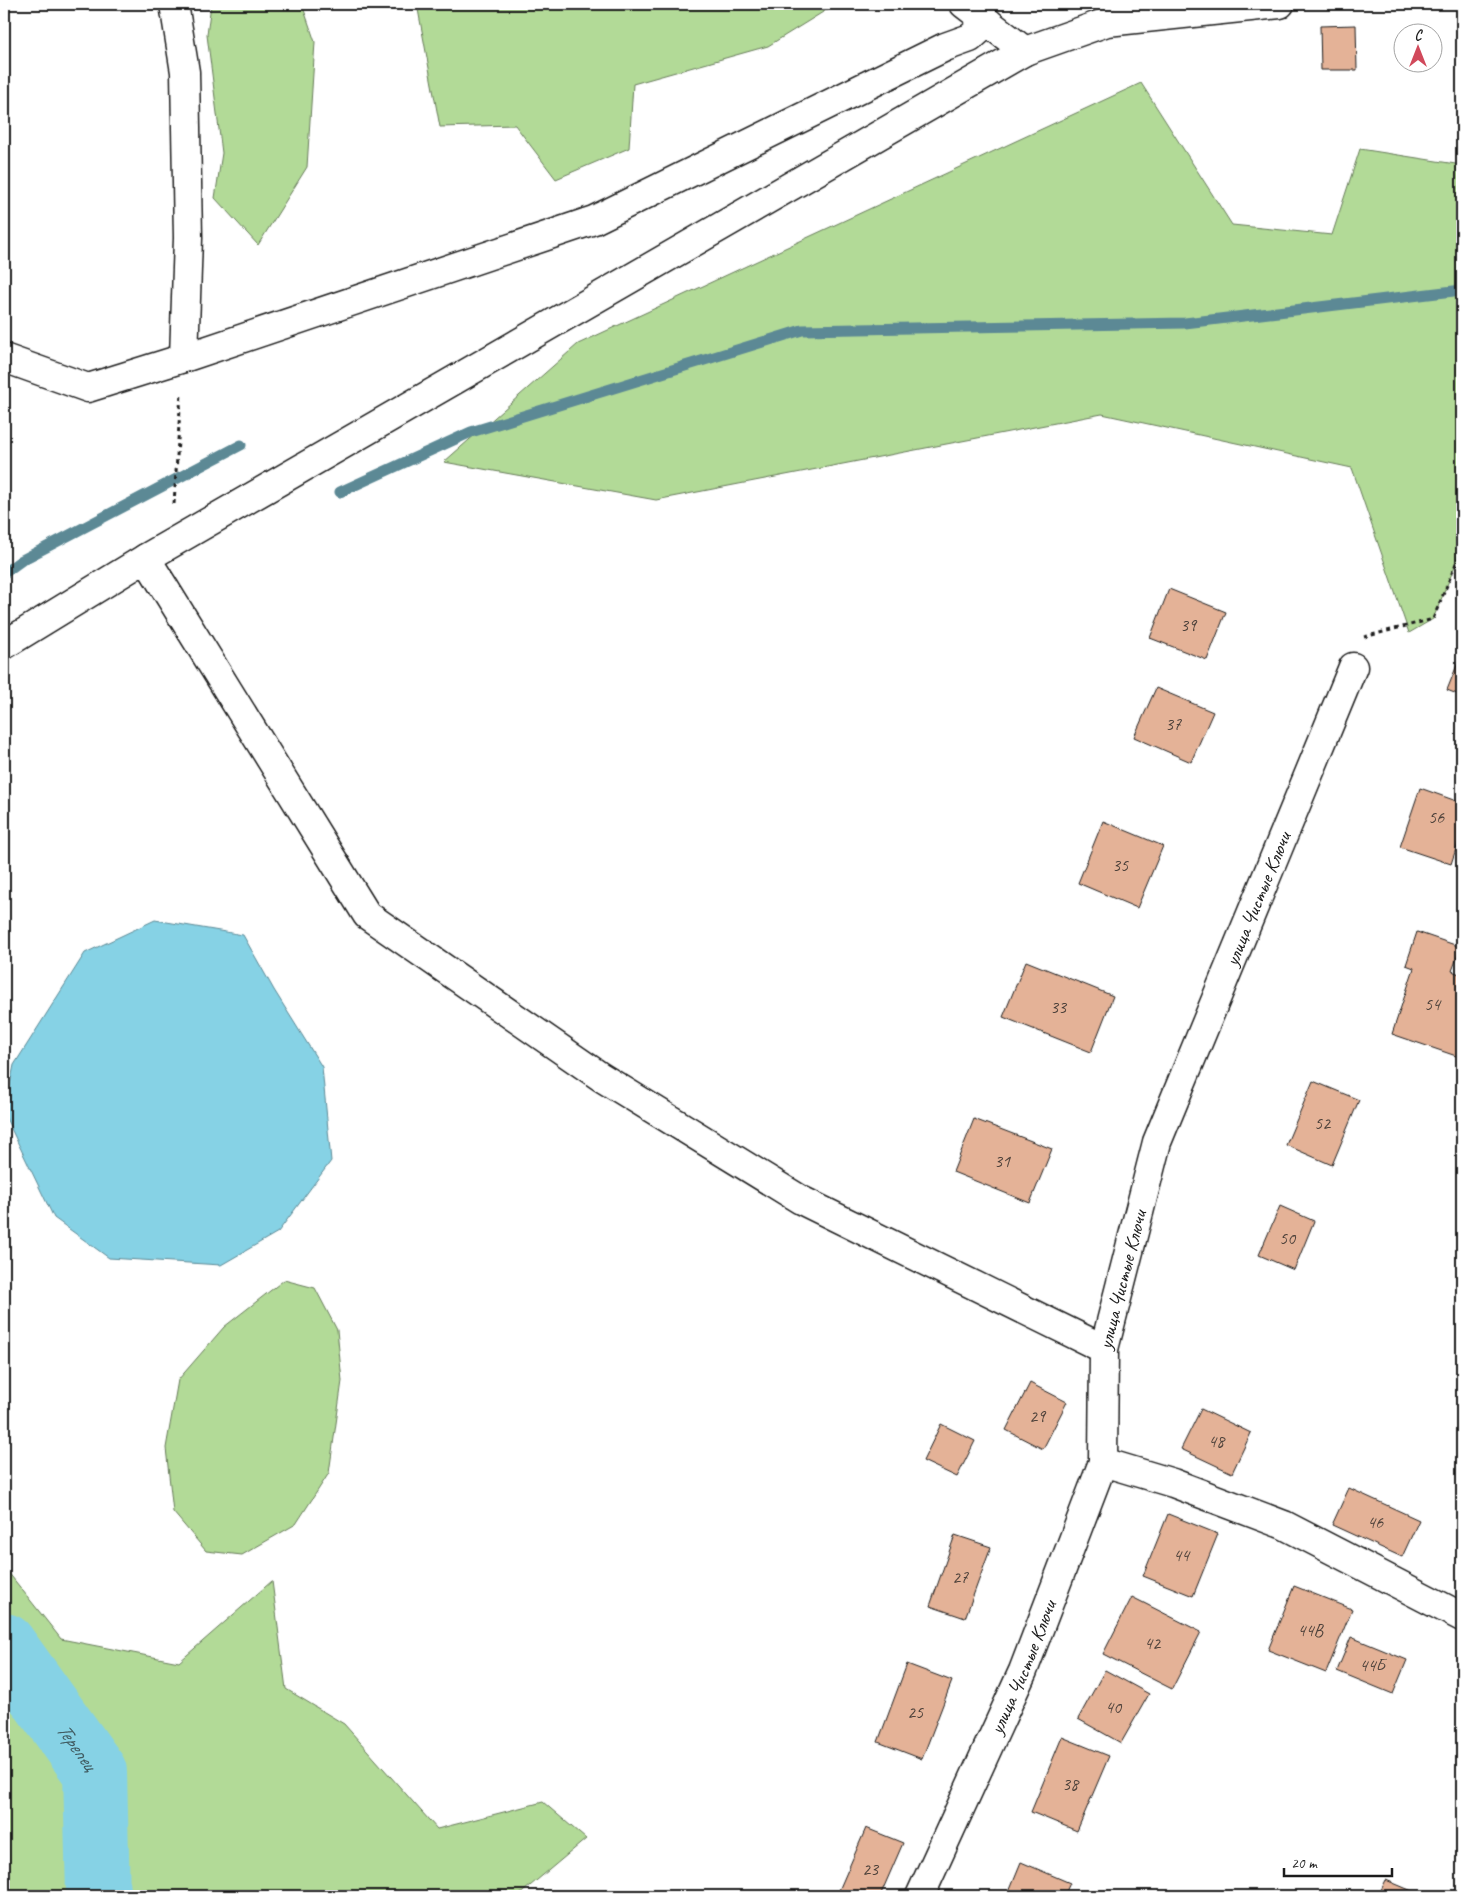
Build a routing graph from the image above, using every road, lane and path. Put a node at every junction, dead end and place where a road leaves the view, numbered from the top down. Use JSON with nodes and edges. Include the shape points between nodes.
{"nodes":[{"id":1,"x":174,"y":4,"type":"edge"},
{"id":2,"x":964,"y":4,"type":"edge"},
{"id":3,"x":1280,"y":4,"type":"edge"},
{"id":4,"x":988,"y":22,"type":"junction"},
{"id":5,"x":1025,"y":51,"type":"junction"},
{"id":6,"x":4,"y":358,"type":"edge"},
{"id":7,"x":184,"y":358,"type":"junction"},
{"id":8,"x":175,"y":542,"type":"junction"},
{"id":9,"x":1462,"y":549,"type":"edge"},
{"id":10,"x":146,"y":558,"type":"junction"},
{"id":11,"x":1364,"y":637,"type":"dead end"},
{"id":12,"x":4,"y":645,"type":"edge"},
{"id":13,"x":1353,"y":667,"type":"dead end"},
{"id":14,"x":1104,"y":1349,"type":"junction"},
{"id":15,"x":1103,"y":1462,"type":"junction"},
{"id":16,"x":1462,"y":1617,"type":"edge"},
{"id":17,"x":920,"y":1896,"type":"edge"}],
"edges":[{"from":1,"to":7,"type":"street","via":[[185,72],[188,238]]},
{"from":2,"to":4,"type":"street"},
{"from":3,"to":5,"type":"street","via":[[1107,22]]},
{"from":4,"to":5,"type":"street"},
{"from":4,"to":7,"type":"street","via":[[970,38],[945,47],[594,220]]},
{"from":5,"to":8,"type":"street"},
{"from":6,"to":7,"type":"street","via":[[88,388]]},
{"from":7,"to":8,"type":"path","via":[[174,495]]},
{"from":8,"to":10,"type":"street"},
{"from":9,"to":11,"type":"path","via":[[1433,618]]},
{"from":10,"to":12,"type":"street"},
{"from":10,"to":14,"type":"street","via":[[367,916],[601,1077],[801,1200]]},
{"from":13,"to":14,"type":"street","name":"улица Чистые Ключи","via":[[1157,1142]]},
{"from":14,"to":15,"type":"street","name":"улица Чистые Ключи"},
{"from":15,"to":16,"type":"street","via":[[1173,1483],[1284,1526]]},
{"from":15,"to":17,"type":"street","name":"улица Чистые Ключи","via":[[1023,1671]]}]}
